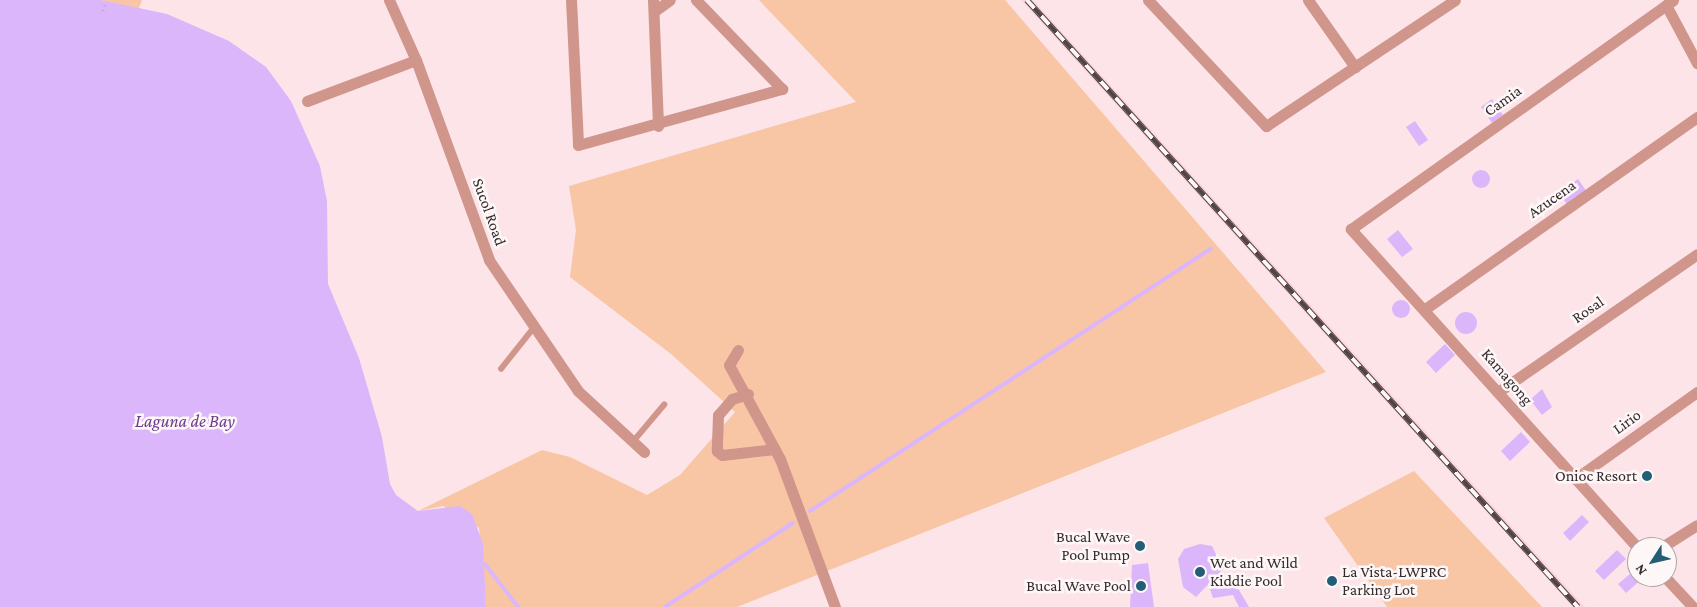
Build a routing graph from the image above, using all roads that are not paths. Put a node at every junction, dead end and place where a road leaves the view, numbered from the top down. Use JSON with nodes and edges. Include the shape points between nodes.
{"nodes":[{"id":1,"x":388,"y":0,"type":"edge"},
{"id":2,"x":571,"y":0,"type":"edge"},
{"id":3,"x":670,"y":0,"type":"edge"},
{"id":4,"x":696,"y":0,"type":"edge"},
{"id":5,"x":1148,"y":0,"type":"edge"},
{"id":6,"x":1308,"y":0,"type":"edge"},
{"id":7,"x":1455,"y":0,"type":"edge"},
{"id":8,"x":1669,"y":3,"type":"edge"},
{"id":9,"x":655,"y":5,"type":"edge"},
{"id":10,"x":416,"y":60,"type":"junction"},
{"id":11,"x":1697,"y":62,"type":"edge"},
{"id":12,"x":1355,"y":67,"type":"junction"},
{"id":13,"x":307,"y":102,"type":"dead end"},
{"id":14,"x":1697,"y":117,"type":"edge"},
{"id":15,"x":658,"y":126,"type":"junction"},
{"id":16,"x":1351,"y":229,"type":"joint"},
{"id":17,"x":1697,"y":254,"type":"edge"},
{"id":18,"x":1425,"y":309,"type":"junction"},
{"id":19,"x":532,"y":330,"type":"junction"},
{"id":20,"x":738,"y":350,"type":"dead end"},
{"id":21,"x":501,"y":369,"type":"dead end"},
{"id":22,"x":1498,"y":392,"type":"junction"},
{"id":23,"x":1697,"y":392,"type":"edge"},
{"id":24,"x":748,"y":394,"type":"junction"},
{"id":25,"x":664,"y":406,"type":"dead end"},
{"id":26,"x":632,"y":443,"type":"junction"},
{"id":27,"x":775,"y":449,"type":"junction"},
{"id":28,"x":644,"y":452,"type":"dead end"},
{"id":29,"x":1575,"y":479,"type":"junction"},
{"id":30,"x":1697,"y":524,"type":"edge"},
{"id":31,"x":1628,"y":537,"type":"edge"},
{"id":32,"x":1677,"y":537,"type":"edge"},
{"id":33,"x":1674,"y":587,"type":"edge"},
{"id":34,"x":835,"y":607,"type":"edge"},
{"id":35,"x":1693,"y":607,"type":"edge"}],
"edges":[{"from":1,"to":10,"type":"street","name":"Sucol Road"},
{"from":2,"to":15,"type":"street","via":[[578,145]]},
{"from":3,"to":9,"type":"street"},
{"from":4,"to":15,"type":"street","via":[[782,89]]},
{"from":5,"to":12,"type":"street","via":[[1266,126]]},
{"from":6,"to":12,"type":"street"},
{"from":7,"to":12,"type":"street"},
{"from":8,"to":11,"type":"street"},
{"from":8,"to":16,"type":"street","name":"Camia"},
{"from":9,"to":15,"type":"street"},
{"from":10,"to":13,"type":"street"},
{"from":10,"to":19,"type":"street","name":"Sucol Road","via":[[475,230]]},
{"from":14,"to":18,"type":"street","name":"Azucena"},
{"from":16,"to":18,"type":"street","name":"Kamagong"},
{"from":17,"to":22,"type":"street","name":"Rosal"},
{"from":18,"to":22,"type":"street","name":"Kamagong"},
{"from":19,"to":21,"type":"lane"},
{"from":19,"to":26,"type":"street","name":"Sucol Road","via":[[578,391]]},
{"from":20,"to":24,"type":"street","via":[[729,365]]},
{"from":22,"to":29,"type":"street","name":"Kamagong"},
{"from":23,"to":29,"type":"street","name":"Lirio"},
{"from":24,"to":27,"type":"street"},
{"from":24,"to":27,"type":"street","via":[[732,399],[718,415],[717,451],[722,455]]},
{"from":25,"to":26,"type":"lane"},
{"from":26,"to":28,"type":"street","name":"Sucol Road"},
{"from":27,"to":34,"type":"street"},
{"from":29,"to":31,"type":"street","name":"Kamagong"},
{"from":30,"to":32,"type":"street"},
{"from":33,"to":35,"type":"street"}]}
